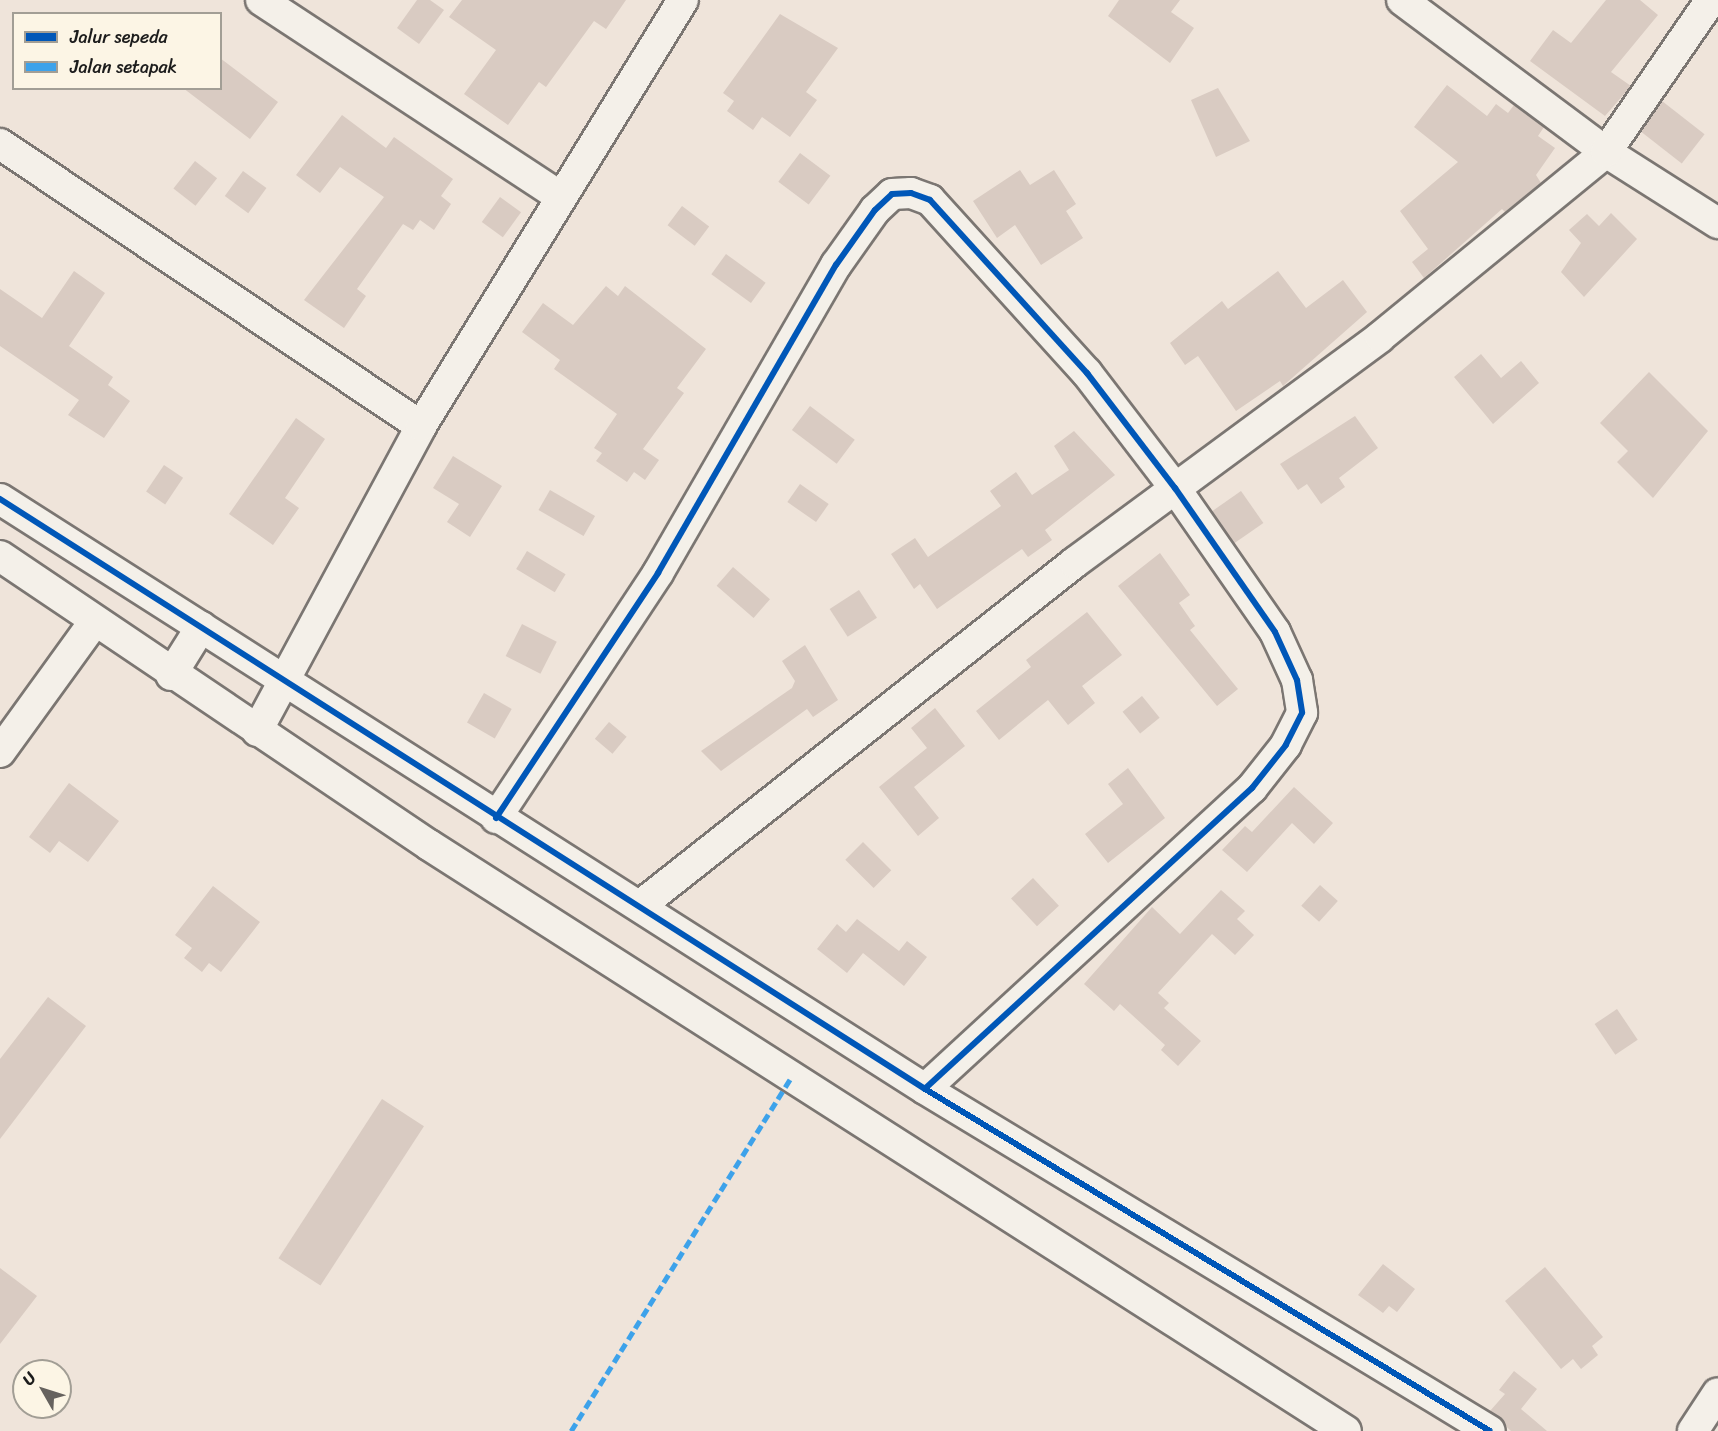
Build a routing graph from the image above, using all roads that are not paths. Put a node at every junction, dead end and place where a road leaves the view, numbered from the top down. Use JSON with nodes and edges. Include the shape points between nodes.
{"nodes":[{"id":1,"x":261,"y":0,"type":"edge"},
{"id":2,"x":683,"y":0,"type":"edge"},
{"id":3,"x":1402,"y":0,"type":"edge"},
{"id":4,"x":1711,"y":0,"type":"edge"},
{"id":5,"x":0,"y":144,"type":"edge"},
{"id":6,"x":1606,"y":152,"type":"junction"},
{"id":7,"x":559,"y":196,"type":"junction"},
{"id":8,"x":1718,"y":224,"type":"edge"},
{"id":9,"x":421,"y":426,"type":"junction"},
{"id":10,"x":1175,"y":488,"type":"junction"},
{"id":11,"x":0,"y":499,"type":"edge"},
{"id":12,"x":0,"y":556,"type":"edge"},
{"id":13,"x":94,"y":622,"type":"junction"},
{"id":14,"x":201,"y":627,"type":"junction"},
{"id":15,"x":171,"y":675,"type":"junction"},
{"id":16,"x":282,"y":683,"type":"junction"},
{"id":17,"x":257,"y":731,"type":"junction"},
{"id":18,"x":0,"y":752,"type":"edge"},
{"id":19,"x":496,"y":818,"type":"junction"},
{"id":20,"x":641,"y":905,"type":"junction"},
{"id":21,"x":925,"y":1089,"type":"junction"},
{"id":22,"x":1718,"y":1393,"type":"edge"},
{"id":23,"x":1346,"y":1431,"type":"edge"},
{"id":24,"x":1490,"y":1431,"type":"edge"},
{"id":25,"x":1693,"y":1431,"type":"edge"}],
"edges":[{"from":1,"to":7,"type":"street"},
{"from":2,"to":7,"type":"street"},
{"from":3,"to":6,"type":"street"},
{"from":4,"to":6,"type":"street"},
{"from":5,"to":9,"type":"street"},
{"from":6,"to":8,"type":"street"},
{"from":6,"to":10,"type":"street","via":[[1380,337]]},
{"from":7,"to":9,"type":"street"},
{"from":9,"to":16,"type":"street"},
{"from":10,"to":19,"type":"street","via":[[1087,373],[930,200],[911,193],[892,194],[837,266],[658,573]]},
{"from":10,"to":20,"type":"street"},
{"from":10,"to":21,"type":"street","via":[[1275,632],[1297,680],[1302,713],[1286,745],[1252,788]]},
{"from":11,"to":14,"type":"street"},
{"from":12,"to":13,"type":"street"},
{"from":13,"to":15,"type":"street"},
{"from":13,"to":18,"type":"street"},
{"from":14,"to":15,"type":"street"},
{"from":14,"to":16,"type":"street"},
{"from":15,"to":17,"type":"street"},
{"from":16,"to":17,"type":"street"},
{"from":16,"to":19,"type":"street"},
{"from":17,"to":23,"type":"street"},
{"from":19,"to":20,"type":"street"},
{"from":20,"to":21,"type":"street"},
{"from":21,"to":24,"type":"street"},
{"from":22,"to":25,"type":"street"}]}
